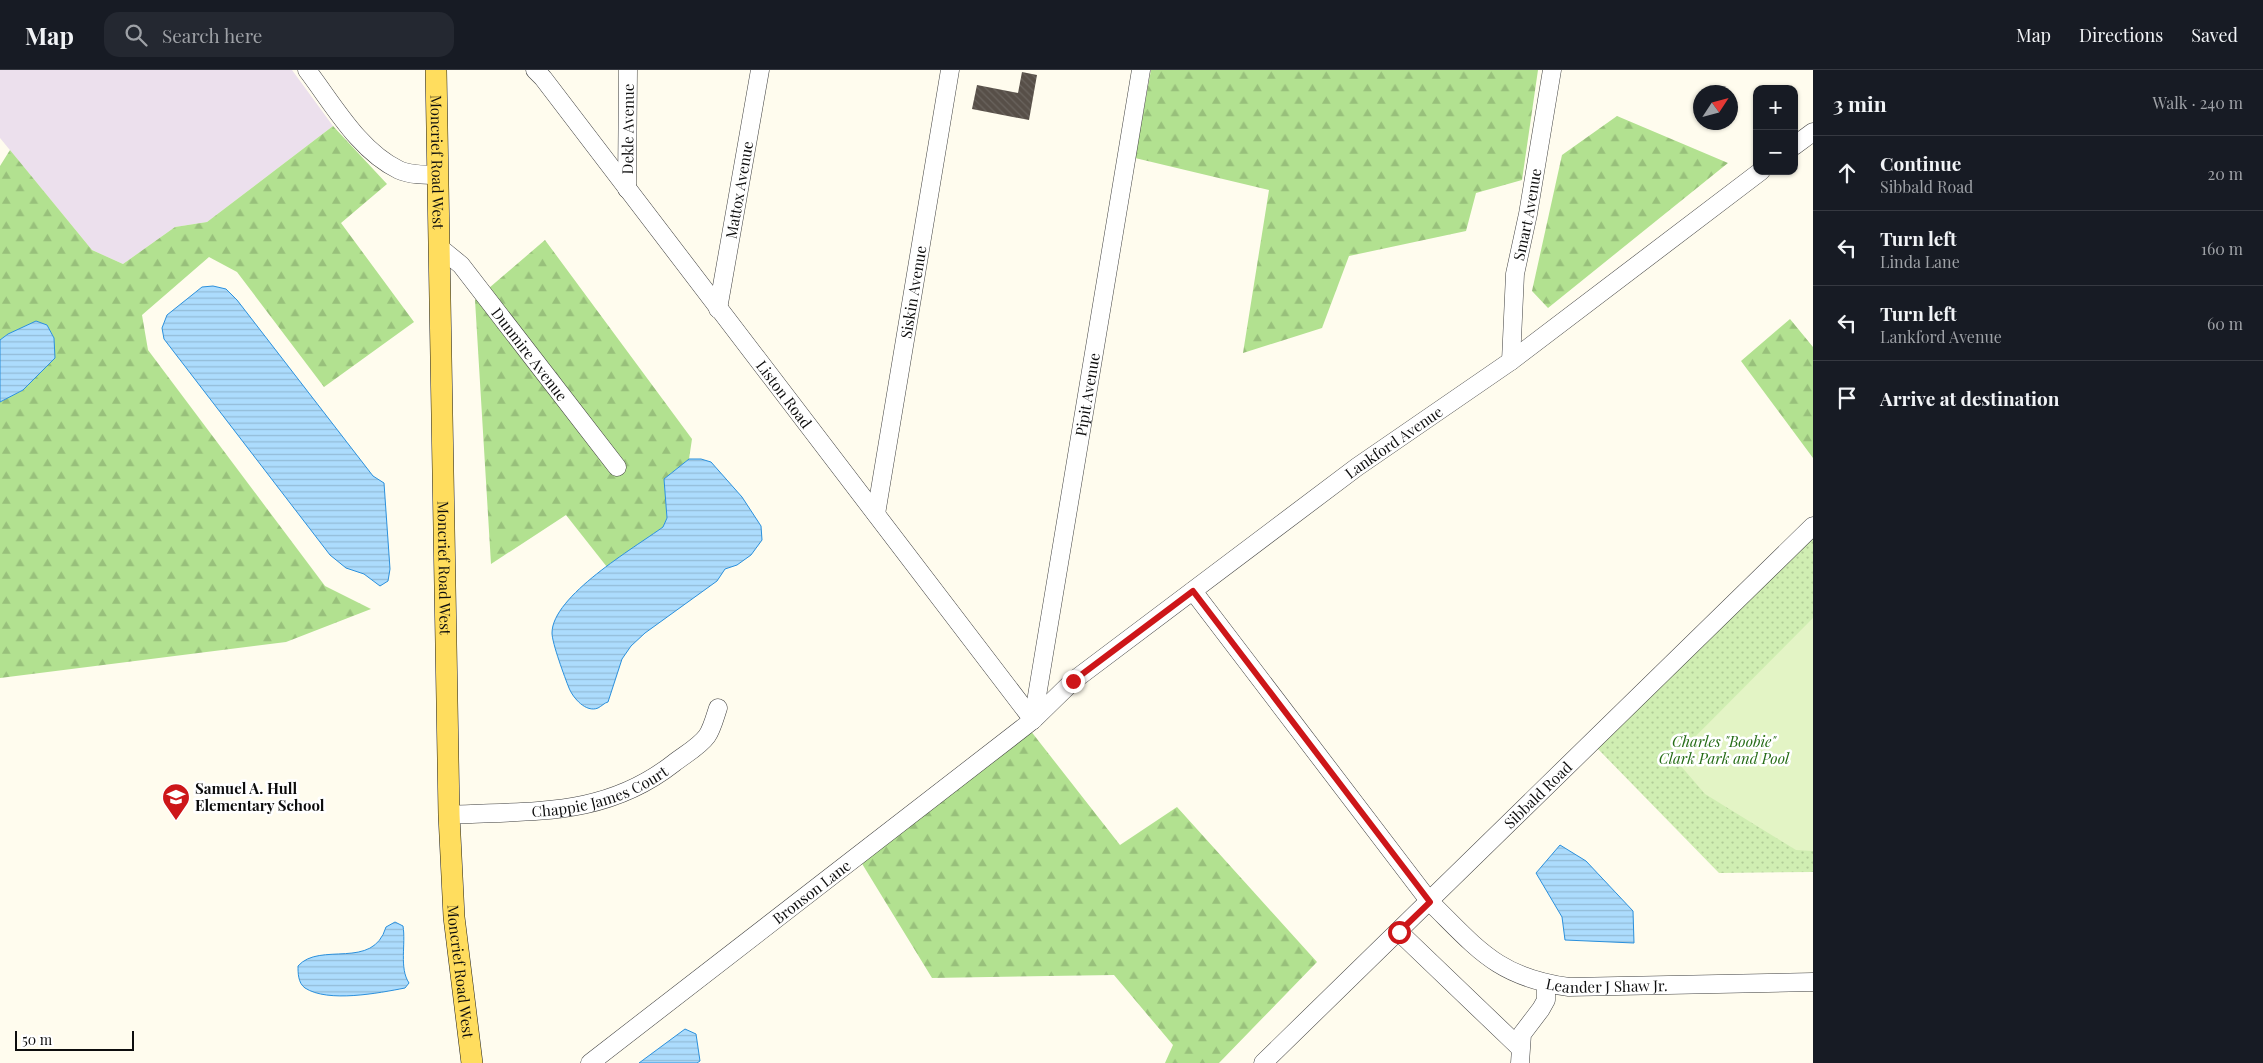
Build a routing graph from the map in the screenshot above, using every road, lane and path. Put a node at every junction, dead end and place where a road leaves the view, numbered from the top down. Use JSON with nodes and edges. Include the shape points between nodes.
{"nodes":[{"id":1,"x":307,"y":70,"type":"edge"},
{"id":2,"x":436,"y":70,"type":"edge"},
{"id":3,"x":535,"y":70,"type":"edge"},
{"id":4,"x":628,"y":70,"type":"edge"},
{"id":5,"x":760,"y":70,"type":"edge"},
{"id":6,"x":950,"y":70,"type":"edge"},
{"id":7,"x":1141,"y":70,"type":"edge"},
{"id":8,"x":1552,"y":70,"type":"edge"},
{"id":9,"x":1813,"y":132,"type":"edge"},
{"id":10,"x":1798,"y":143,"type":"edge"},
{"id":11,"x":437,"y":175,"type":"junction"},
{"id":12,"x":1756,"y":175,"type":"edge"},
{"id":13,"x":627,"y":189,"type":"junction"},
{"id":14,"x":439,"y":247,"type":"junction"},
{"id":15,"x":718,"y":309,"type":"junction"},
{"id":16,"x":1511,"y":361,"type":"junction"},
{"id":17,"x":618,"y":467,"type":"dead end"},
{"id":18,"x":876,"y":514,"type":"junction"},
{"id":19,"x":1813,"y":526,"type":"edge"},
{"id":20,"x":1193,"y":591,"type":"junction"},
{"id":21,"x":718,"y":708,"type":"dead end"},
{"id":22,"x":1033,"y":720,"type":"junction"},
{"id":23,"x":449,"y":815,"type":"junction"},
{"id":24,"x":1430,"y":902,"type":"junction"},
{"id":25,"x":1399,"y":932,"type":"junction"},
{"id":26,"x":1813,"y":982,"type":"edge"},
{"id":27,"x":1546,"y":984,"type":"junction"},
{"id":28,"x":1520,"y":1056,"type":"edge"},
{"id":29,"x":472,"y":1063,"type":"edge"},
{"id":30,"x":590,"y":1063,"type":"edge"},
{"id":31,"x":1263,"y":1063,"type":"edge"}],
"edges":[{"from":1,"to":11,"type":"street","via":[[361,140],[382,159],[400,171]]},
{"from":2,"to":11,"type":"main road","name":"Moncrief Road West"},
{"from":3,"to":13,"type":"street","name":"Liston Road"},
{"from":4,"to":13,"type":"street","name":"Dekle Avenue"},
{"from":5,"to":15,"type":"street","name":"Mattox Avenue"},
{"from":6,"to":18,"type":"street","name":"Siskin Avenue"},
{"from":7,"to":22,"type":"street","name":"Pipit Avenue"},
{"from":8,"to":16,"type":"street","name":"Smart Avenue","via":[[1515,274]]},
{"from":9,"to":10,"type":"street"},
{"from":11,"to":14,"type":"main road","name":"Moncrief Road West"},
{"from":12,"to":16,"type":"street","name":"Lankford Avenue"},
{"from":13,"to":15,"type":"street","name":"Liston Road"},
{"from":14,"to":17,"type":"street","name":"Dunmire Avenue","via":[[461,265]]},
{"from":14,"to":23,"type":"main road","name":"Moncrief Road West"},
{"from":15,"to":18,"type":"street","name":"Liston Road"},
{"from":16,"to":20,"type":"street","name":"Lankford Avenue","via":[[1357,467]]},
{"from":18,"to":22,"type":"street","name":"Liston Road"},
{"from":19,"to":24,"type":"street","name":"Sibbald Road"},
{"from":20,"to":22,"type":"street","name":"Lankford Avenue","via":[[1073,681]]},
{"from":20,"to":24,"type":"street","name":"Leander J Shaw Jr."},
{"from":21,"to":23,"type":"street","name":"Chappie James Court","via":[[707,736],[661,773],[627,792],[593,804],[551,810]]},
{"from":22,"to":30,"type":"street","name":"Bronson Lane"},
{"from":23,"to":29,"type":"main road","name":"Moncrief Road West","via":[[454,917]]},
{"from":24,"to":25,"type":"street","name":"Sibbald Road"},
{"from":24,"to":27,"type":"street","name":"Leander J Shaw Jr.","via":[[1473,945],[1505,969]]},
{"from":25,"to":28,"type":"street"},
{"from":25,"to":31,"type":"street","name":"Sibbald Road"},
{"from":26,"to":27,"type":"street","name":"Leander J Shaw Jr.","via":[[1568,987]]},
{"from":27,"to":28,"type":"street","via":[[1546,1000],[1542,1009],[1522,1034]]}]}
